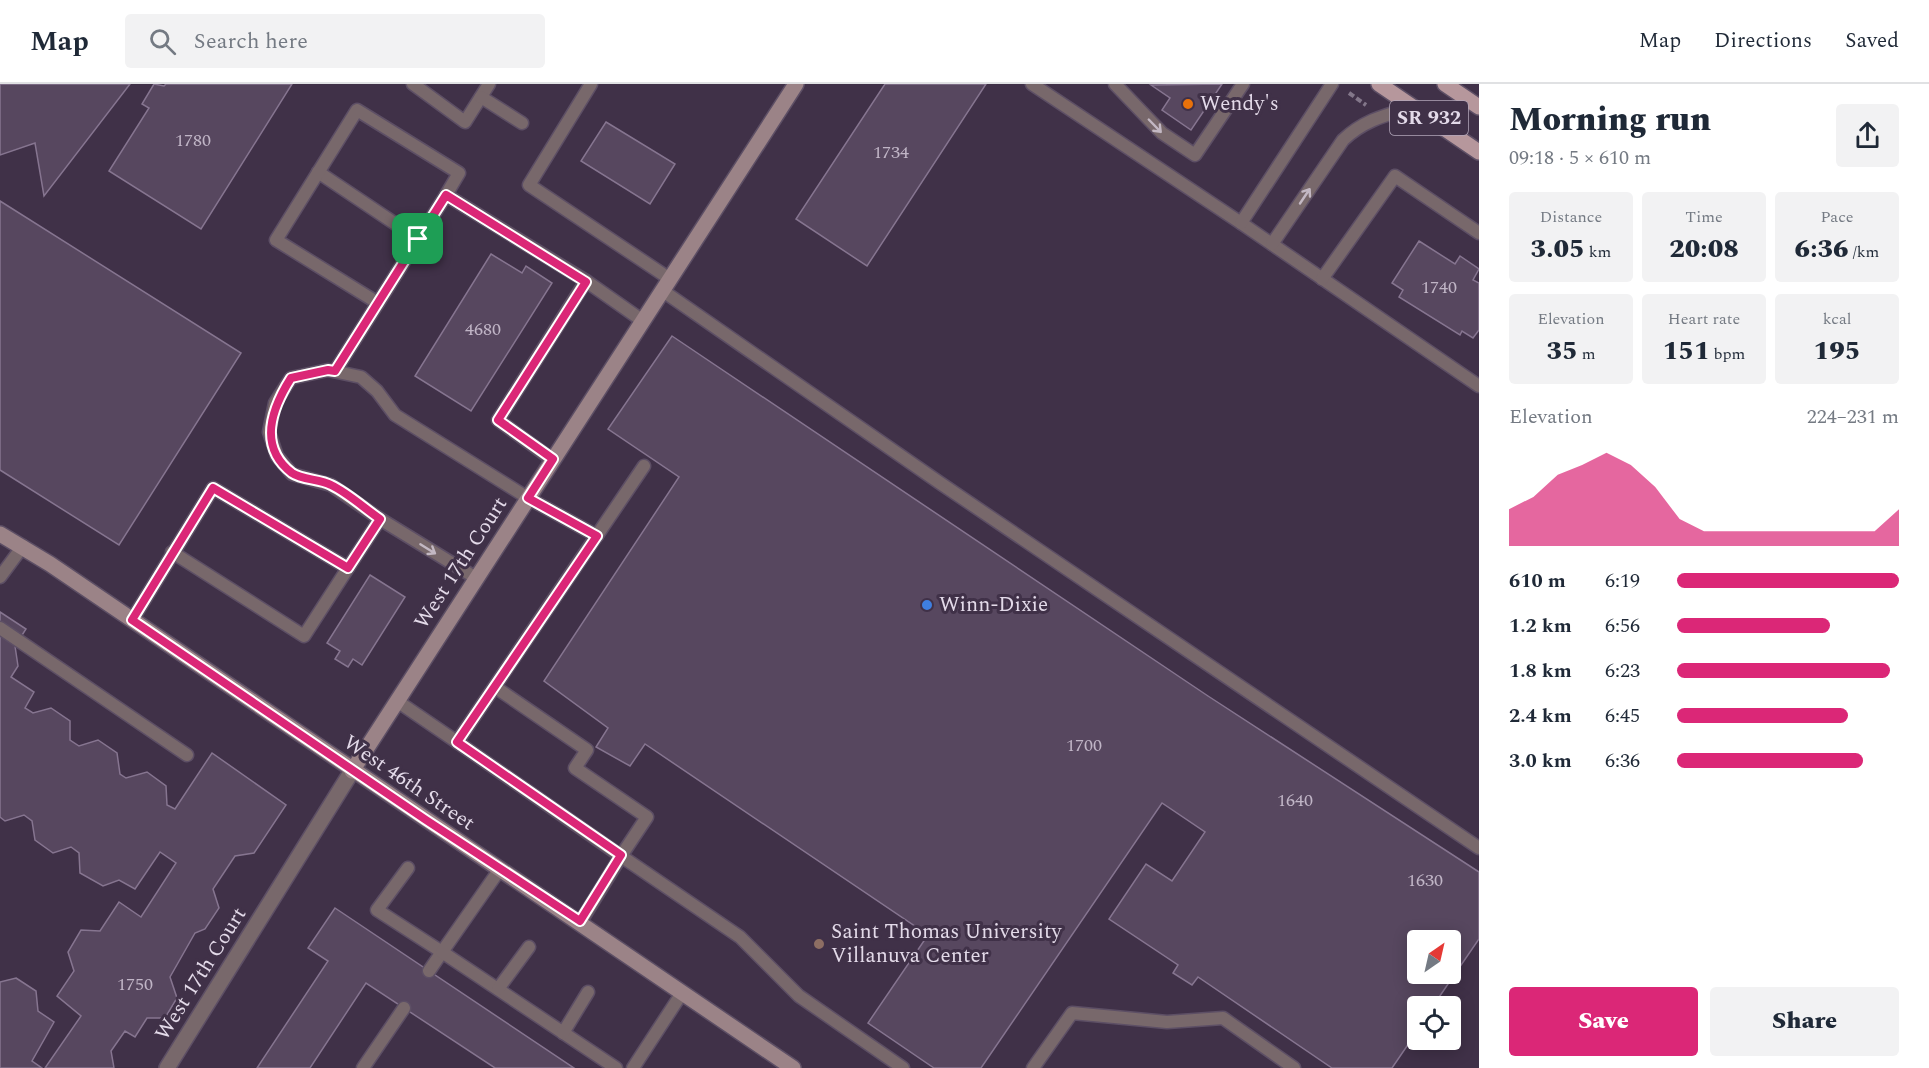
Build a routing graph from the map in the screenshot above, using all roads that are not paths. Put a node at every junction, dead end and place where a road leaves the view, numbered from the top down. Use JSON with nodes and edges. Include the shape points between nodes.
{"nodes":[{"id":1,"x":412,"y":84,"type":"edge"},
{"id":2,"x":489,"y":84,"type":"edge"},
{"id":3,"x":591,"y":84,"type":"edge"},
{"id":4,"x":1032,"y":84,"type":"edge"},
{"id":5,"x":1115,"y":84,"type":"edge"},
{"id":6,"x":1243,"y":84,"type":"edge"},
{"id":7,"x":1332,"y":84,"type":"edge"},
{"id":8,"x":1379,"y":84,"type":"edge"},
{"id":9,"x":1445,"y":84,"type":"edge"},
{"id":10,"x":793,"y":85,"type":"edge"},
{"id":11,"x":481,"y":97,"type":"junction"},
{"id":12,"x":1413,"y":107,"type":"junction"},
{"id":13,"x":1479,"y":107,"type":"edge"},
{"id":14,"x":522,"y":123,"type":"dead end"},
{"id":15,"x":1479,"y":152,"type":"edge"},
{"id":16,"x":318,"y":172,"type":"junction"},
{"id":17,"x":446,"y":195,"type":"junction"},
{"id":18,"x":1241,"y":223,"type":"junction"},
{"id":19,"x":1479,"y":233,"type":"edge"},
{"id":20,"x":418,"y":239,"type":"junction"},
{"id":21,"x":1272,"y":244,"type":"junction"},
{"id":22,"x":1322,"y":279,"type":"junction"},
{"id":23,"x":586,"y":282,"type":"junction"},
{"id":24,"x":666,"y":285,"type":"junction"},
{"id":25,"x":378,"y":303,"type":"junction"},
{"id":26,"x":643,"y":321,"type":"junction"},
{"id":27,"x":335,"y":371,"type":"junction"},
{"id":28,"x":1479,"y":386,"type":"edge"},
{"id":29,"x":553,"y":459,"type":"junction"},
{"id":30,"x":644,"y":466,"type":"dead end"},
{"id":31,"x":528,"y":498,"type":"junction"},
{"id":32,"x":380,"y":519,"type":"junction"},
{"id":33,"x":0,"y":534,"type":"edge"},
{"id":34,"x":597,"y":536,"type":"junction"},
{"id":35,"x":23,"y":546,"type":"junction"},
{"id":36,"x":172,"y":552,"type":"junction"},
{"id":37,"x":348,"y":568,"type":"junction"},
{"id":38,"x":0,"y":577,"type":"edge"},
{"id":39,"x":477,"y":578,"type":"junction"},
{"id":40,"x":132,"y":620,"type":"junction"},
{"id":41,"x":0,"y":628,"type":"edge"},
{"id":42,"x":495,"y":687,"type":"junction"},
{"id":43,"x":397,"y":701,"type":"junction"},
{"id":44,"x":457,"y":742,"type":"junction"},
{"id":45,"x":188,"y":755,"type":"dead end"},
{"id":46,"x":352,"y":771,"type":"junction"},
{"id":47,"x":1479,"y":848,"type":"edge"},
{"id":48,"x":621,"y":855,"type":"junction"},
{"id":49,"x":408,"y":868,"type":"dead end"},
{"id":50,"x":500,"y":869,"type":"junction"},
{"id":51,"x":580,"y":921,"type":"junction"},
{"id":52,"x":529,"y":947,"type":"dead end"},
{"id":53,"x":442,"y":952,"type":"junction"},
{"id":54,"x":429,"y":972,"type":"dead end"},
{"id":55,"x":498,"y":990,"type":"junction"},
{"id":56,"x":588,"y":992,"type":"dead end"},
{"id":57,"x":682,"y":993,"type":"junction"},
{"id":58,"x":404,"y":1008,"type":"dead end"},
{"id":59,"x":563,"y":1033,"type":"junction"},
{"id":60,"x":167,"y":1068,"type":"edge"},
{"id":61,"x":363,"y":1068,"type":"edge"},
{"id":62,"x":616,"y":1068,"type":"edge"},
{"id":63,"x":633,"y":1068,"type":"edge"},
{"id":64,"x":793,"y":1068,"type":"edge"},
{"id":65,"x":903,"y":1068,"type":"edge"},
{"id":66,"x":1034,"y":1068,"type":"edge"},
{"id":67,"x":1294,"y":1068,"type":"edge"}],
"edges":[{"from":1,"to":11,"type":"lane","via":[[465,122]]},
{"from":2,"to":11,"type":"lane"},
{"from":3,"to":24,"type":"lane","via":[[529,185]]},
{"from":4,"to":18,"type":"lane"},
{"from":5,"to":6,"type":"lane","one_way":true,"via":[[1162,133],[1195,155]]},
{"from":7,"to":18,"type":"lane"},
{"from":8,"to":12,"type":"main road","number":"SR 932"},
{"from":9,"to":13,"type":"main road"},
{"from":10,"to":24,"type":"street","name":"West 17th Court"},
{"from":11,"to":14,"type":"lane"},
{"from":12,"to":15,"type":"main road","number":"SR 932"},
{"from":21,"to":12,"type":"lane","one_way":true,"via":[[1343,140],[1371,119]]},
{"from":16,"to":17,"type":"lane","via":[[357,110],[459,173]]},
{"from":16,"to":20,"type":"lane"},
{"from":16,"to":25,"type":"lane","via":[[276,240]]},
{"from":17,"to":20,"type":"lane"},
{"from":17,"to":23,"type":"lane"},
{"from":18,"to":21,"type":"lane"},
{"from":19,"to":22,"type":"lane","via":[[1395,176]]},
{"from":20,"to":25,"type":"lane"},
{"from":21,"to":22,"type":"lane"},
{"from":22,"to":28,"type":"lane"},
{"from":23,"to":26,"type":"lane"},
{"from":23,"to":29,"type":"lane","via":[[498,420]]},
{"from":24,"to":26,"type":"street","name":"West 17th Court"},
{"from":24,"to":47,"type":"lane","via":[[940,483]]},
{"from":25,"to":27,"type":"lane"},
{"from":26,"to":29,"type":"street","name":"West 17th Court"},
{"from":27,"to":31,"type":"lane","via":[[361,377],[395,415]]},
{"from":27,"to":32,"type":"lane","via":[[291,378],[275,403],[269,432],[278,456],[292,474],[331,485]]},
{"from":29,"to":31,"type":"street","name":"West 17th Court"},
{"from":30,"to":34,"type":"lane"},
{"from":31,"to":34,"type":"lane"},
{"from":31,"to":39,"type":"street","name":"West 17th Court"},
{"from":32,"to":37,"type":"lane"},
{"from":32,"to":39,"type":"lane","one_way":true},
{"from":33,"to":35,"type":"street","name":"West 46th Street"},
{"from":34,"to":42,"type":"lane"},
{"from":35,"to":38,"type":"lane"},
{"from":35,"to":40,"type":"street","name":"West 46th Street"},
{"from":36,"to":37,"type":"lane","via":[[213,488]]},
{"from":36,"to":37,"type":"lane","via":[[304,636]]},
{"from":36,"to":40,"type":"lane"},
{"from":39,"to":43,"type":"street","name":"West 17th Court"},
{"from":40,"to":46,"type":"street","name":"West 46th Street"},
{"from":41,"to":45,"type":"lane"},
{"from":42,"to":44,"type":"lane"},
{"from":42,"to":48,"type":"lane","via":[[587,750],[575,768],[647,817]]},
{"from":43,"to":44,"type":"lane"},
{"from":43,"to":46,"type":"street","name":"West 17th Court"},
{"from":44,"to":48,"type":"lane"},
{"from":46,"to":50,"type":"street","name":"West 46th Street"},
{"from":46,"to":60,"type":"street","name":"West 17th Court"},
{"from":48,"to":51,"type":"lane"},
{"from":48,"to":65,"type":"lane","via":[[740,937],[799,996]]},
{"from":49,"to":53,"type":"lane","via":[[377,910]]},
{"from":50,"to":51,"type":"street","name":"West 46th Street"},
{"from":50,"to":53,"type":"lane"},
{"from":51,"to":57,"type":"street","name":"West 46th Street"},
{"from":52,"to":55,"type":"lane"},
{"from":53,"to":54,"type":"lane"},
{"from":53,"to":55,"type":"lane"},
{"from":55,"to":59,"type":"lane"},
{"from":56,"to":59,"type":"lane"},
{"from":57,"to":63,"type":"lane"},
{"from":57,"to":64,"type":"street","name":"West 46th Street"},
{"from":58,"to":61,"type":"lane"},
{"from":59,"to":62,"type":"lane"},
{"from":66,"to":67,"type":"lane","via":[[1072,1013],[1167,1022],[1223,1018]]}]}
